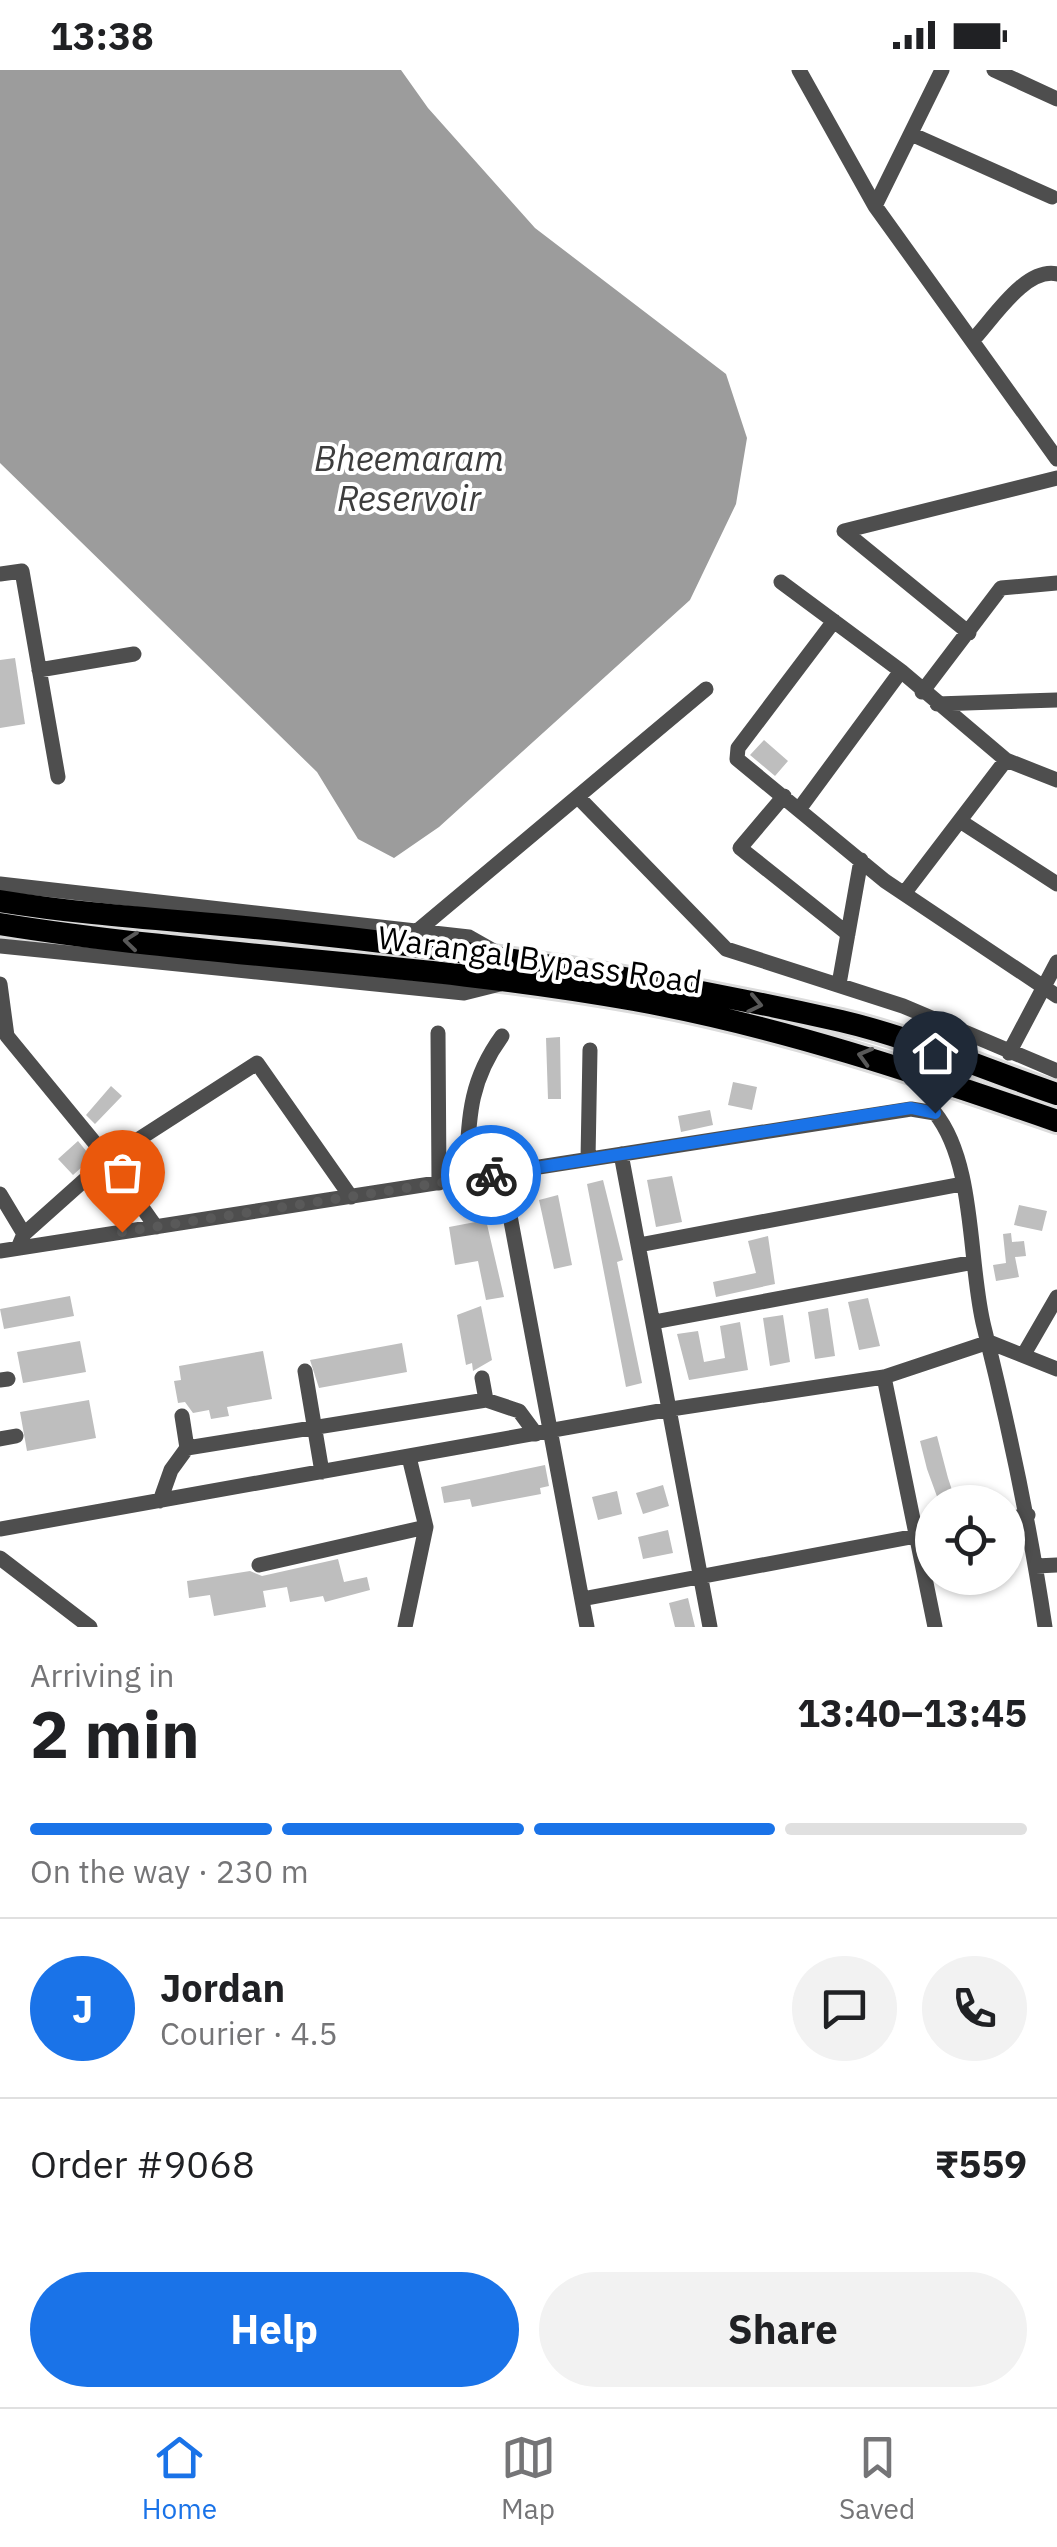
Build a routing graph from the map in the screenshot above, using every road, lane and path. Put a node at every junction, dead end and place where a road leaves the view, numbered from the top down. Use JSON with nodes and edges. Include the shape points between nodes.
{"nodes":[{"id":1,"x":799,"y":70,"type":"edge"},
{"id":2,"x":942,"y":70,"type":"edge"},
{"id":3,"x":994,"y":70,"type":"edge"},
{"id":4,"x":1031,"y":77,"type":"edge"},
{"id":5,"x":1057,"y":100,"type":"edge"},
{"id":6,"x":911,"y":134,"type":"junction"},
{"id":7,"x":1052,"y":197,"type":"dead end"},
{"id":8,"x":875,"y":206,"type":"junction"},
{"id":9,"x":1057,"y":274,"type":"edge"},
{"id":10,"x":972,"y":341,"type":"junction"},
{"id":11,"x":1057,"y":459,"type":"edge"},
{"id":12,"x":1057,"y":478,"type":"edge"},
{"id":13,"x":0,"y":574,"type":"edge"},
{"id":14,"x":782,"y":582,"type":"dead end"},
{"id":15,"x":1057,"y":583,"type":"edge"},
{"id":16,"x":834,"y":621,"type":"junction"},
{"id":17,"x":969,"y":632,"type":"junction"},
{"id":18,"x":134,"y":654,"type":"dead end"},
{"id":19,"x":39,"y":670,"type":"junction"},
{"id":20,"x":901,"y":671,"type":"junction"},
{"id":21,"x":706,"y":689,"type":"dead end"},
{"id":22,"x":922,"y":692,"type":"junction"},
{"id":23,"x":1057,"y":700,"type":"edge"},
{"id":24,"x":937,"y":704,"type":"junction"},
{"id":25,"x":1006,"y":760,"type":"junction"},
{"id":26,"x":1055,"y":773,"type":"edge"},
{"id":27,"x":58,"y":777,"type":"dead end"},
{"id":28,"x":784,"y":796,"type":"junction"},
{"id":29,"x":578,"y":797,"type":"junction"},
{"id":30,"x":800,"y":808,"type":"junction"},
{"id":31,"x":960,"y":821,"type":"junction"},
{"id":32,"x":861,"y":860,"type":"junction"},
{"id":33,"x":0,"y":884,"type":"edge"},
{"id":34,"x":1057,"y":884,"type":"edge"},
{"id":35,"x":906,"y":890,"type":"junction"},
{"id":36,"x":0,"y":901,"type":"edge"},
{"id":37,"x":0,"y":924,"type":"edge"},
{"id":38,"x":416,"y":932,"type":"junction"},
{"id":39,"x":848,"y":934,"type":"junction"},
{"id":40,"x":0,"y":946,"type":"edge"},
{"id":41,"x":1057,"y":962,"type":"edge"},
{"id":42,"x":509,"y":971,"type":"junction"},
{"id":43,"x":0,"y":984,"type":"edge"},
{"id":44,"x":839,"y":984,"type":"junction"},
{"id":45,"x":1042,"y":986,"type":"junction"},
{"id":46,"x":1057,"y":996,"type":"edge"},
{"id":47,"x":438,"y":1032,"type":"dead end"},
{"id":48,"x":502,"y":1036,"type":"dead end"},
{"id":49,"x":3,"y":1038,"type":"edge"},
{"id":50,"x":590,"y":1050,"type":"dead end"},
{"id":51,"x":1009,"y":1052,"type":"junction"},
{"id":52,"x":1057,"y":1071,"type":"edge"},
{"id":53,"x":1057,"y":1094,"type":"edge"},
{"id":54,"x":1057,"y":1121,"type":"edge"},
{"id":55,"x":621,"y":1154,"type":"junction"},
{"id":56,"x":108,"y":1159,"type":"junction"},
{"id":57,"x":588,"y":1159,"type":"junction"},
{"id":58,"x":502,"y":1173,"type":"junction"},
{"id":59,"x":466,"y":1179,"type":"junction"},
{"id":60,"x":439,"y":1183,"type":"junction"},
{"id":61,"x":962,"y":1184,"type":"junction"},
{"id":62,"x":0,"y":1194,"type":"edge"},
{"id":63,"x":351,"y":1197,"type":"junction"},
{"id":64,"x":156,"y":1227,"type":"junction"},
{"id":65,"x":21,"y":1241,"type":"junction"},
{"id":66,"x":639,"y":1245,"type":"junction"},
{"id":67,"x":0,"y":1251,"type":"edge"},
{"id":68,"x":974,"y":1262,"type":"junction"},
{"id":69,"x":1057,"y":1297,"type":"edge"},
{"id":70,"x":654,"y":1322,"type":"junction"},
{"id":71,"x":989,"y":1342,"type":"junction"},
{"id":72,"x":1024,"y":1354,"type":"junction"},
{"id":73,"x":1057,"y":1369,"type":"edge"},
{"id":74,"x":305,"y":1371,"type":"dead end"},
{"id":75,"x":884,"y":1376,"type":"junction"},
{"id":76,"x":482,"y":1378,"type":"dead end"},
{"id":77,"x":486,"y":1400,"type":"junction"},
{"id":78,"x":671,"y":1409,"type":"junction"},
{"id":79,"x":182,"y":1416,"type":"dead end"},
{"id":80,"x":316,"y":1427,"type":"junction"},
{"id":81,"x":554,"y":1430,"type":"junction"},
{"id":82,"x":536,"y":1434,"type":"junction"},
{"id":83,"x":187,"y":1448,"type":"junction"},
{"id":84,"x":408,"y":1457,"type":"junction"},
{"id":85,"x":322,"y":1472,"type":"junction"},
{"id":86,"x":915,"y":1498,"type":"edge"},
{"id":87,"x":160,"y":1501,"type":"junction"},
{"id":88,"x":1025,"y":1515,"type":"edge"},
{"id":89,"x":1028,"y":1515,"type":"junction"},
{"id":90,"x":0,"y":1528,"type":"edge"},
{"id":91,"x":426,"y":1528,"type":"junction"},
{"id":92,"x":915,"y":1536,"type":"edge"},
{"id":93,"x":0,"y":1558,"type":"edge"},
{"id":94,"x":260,"y":1565,"type":"dead end"},
{"id":95,"x":1057,"y":1565,"type":"edge"},
{"id":96,"x":1036,"y":1566,"type":"junction"},
{"id":97,"x":701,"y":1576,"type":"junction"},
{"id":98,"x":931,"y":1595,"type":"edge"},
{"id":99,"x":582,"y":1598,"type":"junction"},
{"id":100,"x":90,"y":1627,"type":"edge"},
{"id":101,"x":405,"y":1627,"type":"edge"},
{"id":102,"x":587,"y":1627,"type":"edge"},
{"id":103,"x":710,"y":1627,"type":"edge"},
{"id":104,"x":934,"y":1627,"type":"edge"},
{"id":105,"x":1045,"y":1627,"type":"edge"}],
"edges":[{"from":1,"to":8,"type":"street"},
{"from":2,"to":6,"type":"street"},
{"from":3,"to":4,"type":"street"},
{"from":4,"to":5,"type":"street"},
{"from":6,"to":7,"type":"street"},
{"from":6,"to":8,"type":"street"},
{"from":8,"to":10,"type":"street"},
{"from":9,"to":10,"type":"street","via":[[1032,278]]},
{"from":10,"to":11,"type":"street"},
{"from":12,"to":17,"type":"street","via":[[844,530]]},
{"from":13,"to":19,"type":"street","via":[[22,571]]},
{"from":14,"to":16,"type":"street"},
{"from":15,"to":17,"type":"street","via":[[1001,588]]},
{"from":16,"to":20,"type":"street"},
{"from":16,"to":28,"type":"street","via":[[736,754]]},
{"from":17,"to":22,"type":"street"},
{"from":18,"to":19,"type":"street"},
{"from":19,"to":27,"type":"street"},
{"from":20,"to":22,"type":"street"},
{"from":20,"to":30,"type":"street"},
{"from":21,"to":29,"type":"street"},
{"from":22,"to":24,"type":"street"},
{"from":23,"to":24,"type":"street"},
{"from":24,"to":25,"type":"street"},
{"from":25,"to":26,"type":"street","via":[[1026,771]]},
{"from":25,"to":31,"type":"street"},
{"from":28,"to":30,"type":"street"},
{"from":28,"to":39,"type":"street","via":[[740,848]]},
{"from":29,"to":38,"type":"street"},
{"from":29,"to":44,"type":"street","via":[[726,950]]},
{"from":30,"to":32,"type":"street"},
{"from":31,"to":34,"type":"street"},
{"from":31,"to":35,"type":"street"},
{"from":32,"to":35,"type":"street"},
{"from":32,"to":39,"type":"street"},
{"from":33,"to":38,"type":"street"},
{"from":35,"to":45,"type":"street"},
{"from":36,"to":42,"type":"highway","name":"Warangal Bypass Road","via":[[296,932]]},
{"from":42,"to":37,"type":"highway","name":"Warangal Bypass Road","one_way":true},
{"from":38,"to":42,"type":"street","via":[[469,938]]},
{"from":39,"to":44,"type":"street"},
{"from":40,"to":42,"type":"street","via":[[464,993]]},
{"from":41,"to":45,"type":"street"},
{"from":42,"to":53,"type":"highway","name":"Warangal Bypass Road","one_way":true,"via":[[846,1022]]},
{"from":54,"to":42,"type":"highway","name":"Warangal Bypass Road","one_way":true,"via":[[761,1026]]},
{"from":43,"to":49,"type":"street"},
{"from":44,"to":51,"type":"street"},
{"from":45,"to":46,"type":"street"},
{"from":45,"to":51,"type":"street"},
{"from":47,"to":60,"type":"street"},
{"from":48,"to":59,"type":"street","via":[[480,1066],[470,1106]]},
{"from":49,"to":56,"type":"street"},
{"from":50,"to":57,"type":"street"},
{"from":51,"to":52,"type":"street"},
{"from":55,"to":57,"type":"street"},
{"from":55,"to":61,"type":"street","via":[[911,1108],[935,1113],[949,1131]]},
{"from":55,"to":66,"type":"street"},
{"from":56,"to":63,"type":"street","via":[[257,1063]]},
{"from":56,"to":64,"type":"street"},
{"from":56,"to":65,"type":"street"},
{"from":57,"to":58,"type":"street"},
{"from":58,"to":59,"type":"street"},
{"from":58,"to":81,"type":"street"},
{"from":59,"to":60,"type":"street"},
{"from":60,"to":63,"type":"street"},
{"from":61,"to":66,"type":"street"},
{"from":61,"to":68,"type":"street"},
{"from":62,"to":65,"type":"street"},
{"from":63,"to":64,"type":"street"},
{"from":64,"to":65,"type":"street"},
{"from":65,"to":67,"type":"street"},
{"from":66,"to":70,"type":"street"},
{"from":68,"to":70,"type":"street"},
{"from":68,"to":71,"type":"street"},
{"from":69,"to":72,"type":"street"},
{"from":70,"to":78,"type":"street"},
{"from":71,"to":72,"type":"street"},
{"from":71,"to":75,"type":"street"},
{"from":71,"to":89,"type":"street"},
{"from":72,"to":73,"type":"street"},
{"from":74,"to":80,"type":"street"},
{"from":75,"to":78,"type":"street"},
{"from":75,"to":86,"type":"street"},
{"from":76,"to":77,"type":"street"},
{"from":77,"to":80,"type":"street"},
{"from":77,"to":82,"type":"street","via":[[519,1411]]},
{"from":78,"to":81,"type":"street"},
{"from":78,"to":97,"type":"street"},
{"from":79,"to":83,"type":"street"},
{"from":80,"to":83,"type":"street"},
{"from":80,"to":85,"type":"street"},
{"from":81,"to":82,"type":"street"},
{"from":81,"to":99,"type":"street"},
{"from":82,"to":84,"type":"street"},
{"from":83,"to":87,"type":"street"},
{"from":84,"to":85,"type":"street"},
{"from":84,"to":91,"type":"street"},
{"from":85,"to":87,"type":"street"},
{"from":87,"to":90,"type":"street"},
{"from":88,"to":89,"type":"street"},
{"from":89,"to":96,"type":"street"},
{"from":91,"to":94,"type":"street"},
{"from":91,"to":101,"type":"street"},
{"from":92,"to":97,"type":"street"},
{"from":93,"to":100,"type":"street"},
{"from":95,"to":96,"type":"street"},
{"from":96,"to":105,"type":"street"},
{"from":97,"to":99,"type":"street"},
{"from":97,"to":103,"type":"street"},
{"from":98,"to":104,"type":"street"},
{"from":99,"to":102,"type":"street"}]}
